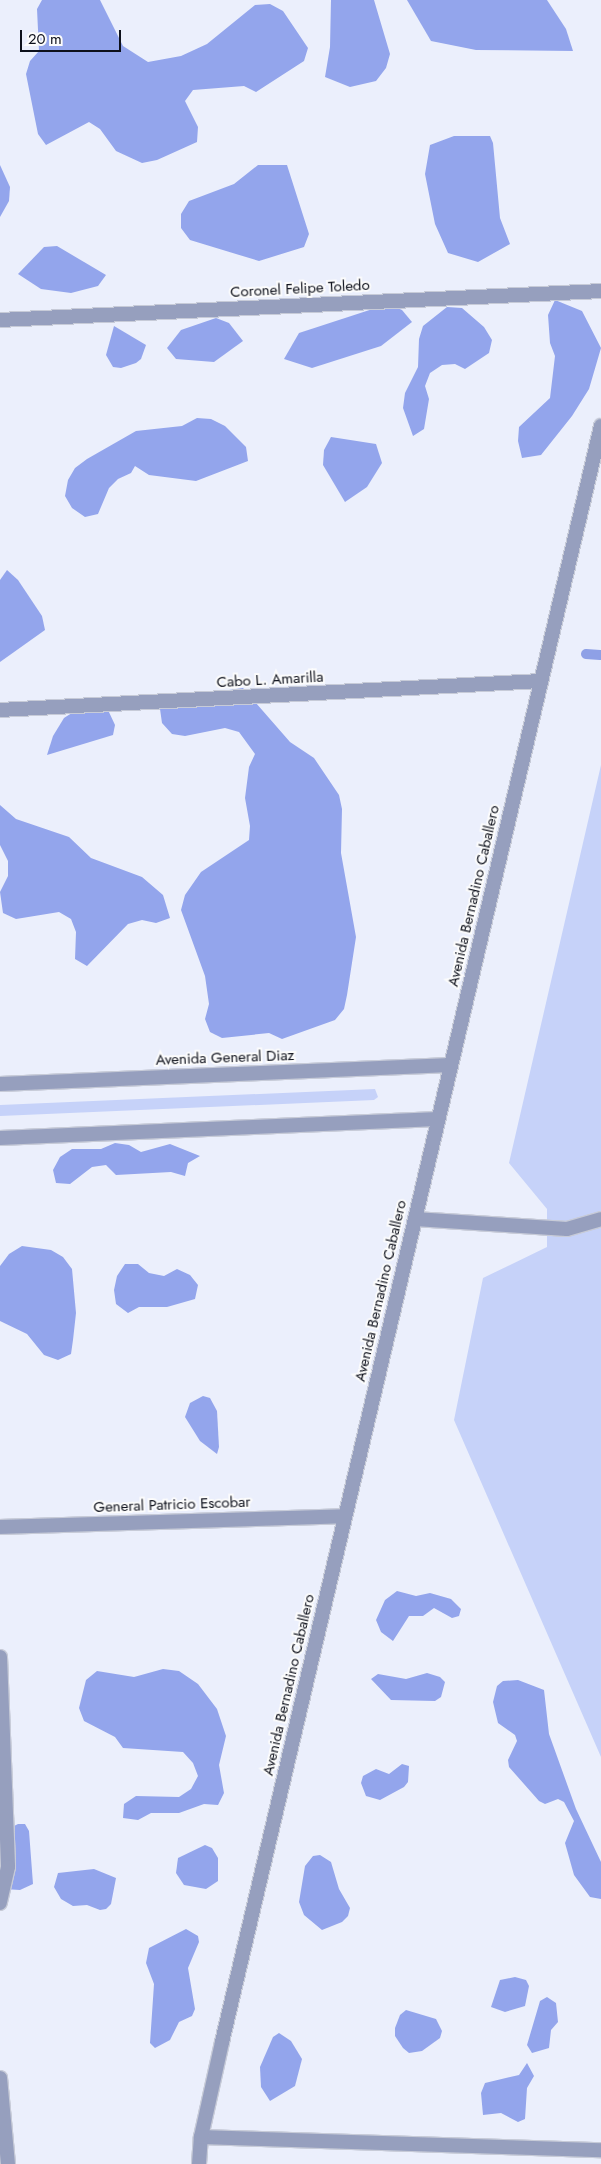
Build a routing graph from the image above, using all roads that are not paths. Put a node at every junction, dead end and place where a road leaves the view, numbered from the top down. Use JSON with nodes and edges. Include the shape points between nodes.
{"nodes":[{"id":1,"x":601,"y":291,"type":"edge"},
{"id":2,"x":0,"y":320,"type":"edge"},
{"id":3,"x":601,"y":426,"type":"edge"},
{"id":4,"x":541,"y":681,"type":"junction"},
{"id":5,"x":0,"y":710,"type":"edge"},
{"id":6,"x":451,"y":1064,"type":"junction"},
{"id":7,"x":0,"y":1084,"type":"edge"},
{"id":8,"x":438,"y":1119,"type":"junction"},
{"id":9,"x":0,"y":1138,"type":"edge"},
{"id":10,"x":601,"y":1219,"type":"edge"},
{"id":11,"x":415,"y":1220,"type":"junction"},
{"id":12,"x":345,"y":1516,"type":"junction"},
{"id":13,"x":0,"y":1527,"type":"edge"},
{"id":14,"x":0,"y":1657,"type":"edge"},
{"id":15,"x":0,"y":1903,"type":"edge"},
{"id":16,"x":0,"y":2078,"type":"edge"},
{"id":17,"x":201,"y":2137,"type":"junction"},
{"id":18,"x":601,"y":2150,"type":"edge"},
{"id":19,"x":8,"y":2164,"type":"edge"},
{"id":20,"x":199,"y":2164,"type":"edge"}],
"edges":[{"from":1,"to":2,"type":"street","name":"Coronel Felipe Toledo"},
{"from":3,"to":4,"type":"street","name":"Avenida Bernadino Caballero"},
{"from":4,"to":5,"type":"street","name":"Cabo L. Amarilla"},
{"from":4,"to":6,"type":"street","name":"Avenida Bernadino Caballero"},
{"from":6,"to":7,"type":"street","name":"Avenida General Diaz"},
{"from":6,"to":8,"type":"street","name":"Avenida Bernadino Caballero"},
{"from":8,"to":9,"type":"street"},
{"from":8,"to":11,"type":"street","name":"Avenida Bernadino Caballero"},
{"from":10,"to":11,"type":"street","via":[[566,1229]]},
{"from":11,"to":12,"type":"street","name":"Avenida Bernadino Caballero"},
{"from":12,"to":13,"type":"street","name":"General Patricio Escobar"},
{"from":12,"to":17,"type":"street","name":"Avenida Bernadino Caballero"},
{"from":14,"to":15,"type":"street","via":[[8,1867]]},
{"from":16,"to":19,"type":"street"},
{"from":17,"to":18,"type":"street"},
{"from":17,"to":20,"type":"street","name":"Avenida Bernadino Caballero"}]}
